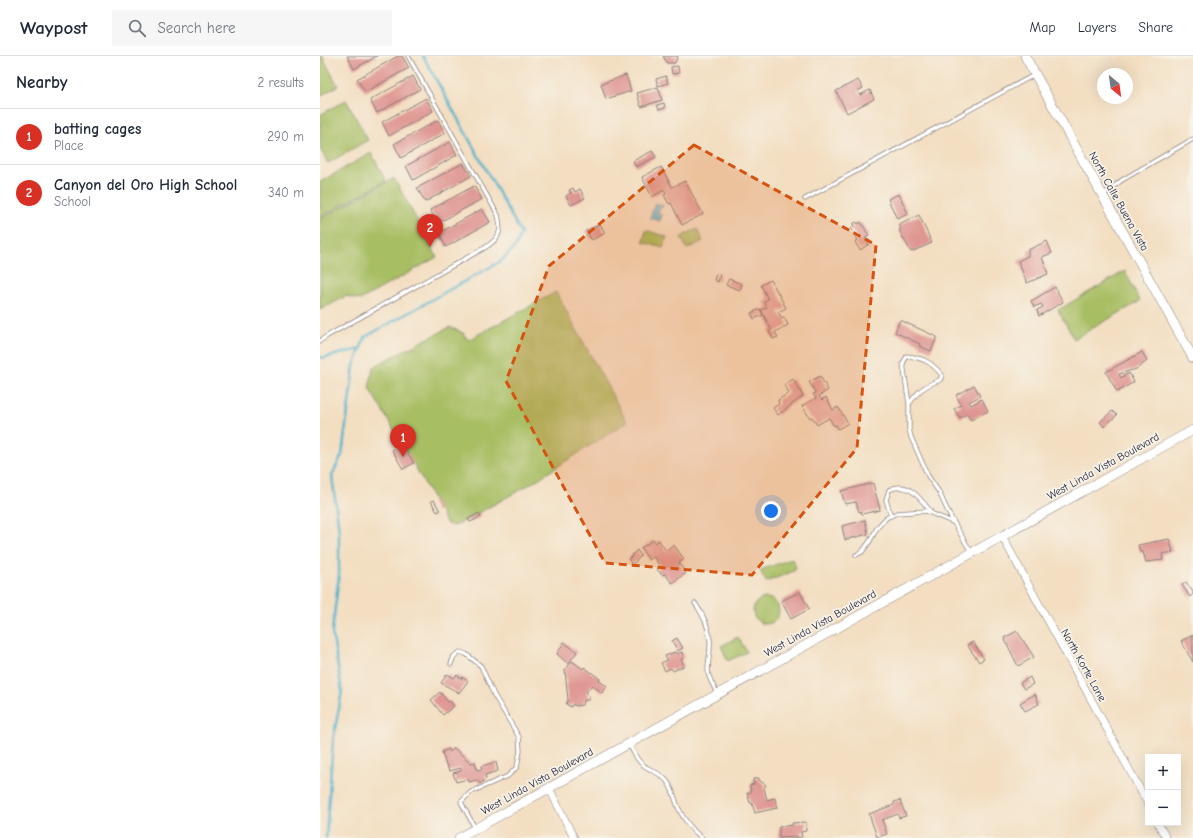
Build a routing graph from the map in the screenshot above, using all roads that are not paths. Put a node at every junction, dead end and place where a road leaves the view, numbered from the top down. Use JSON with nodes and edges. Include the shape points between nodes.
{"nodes":[{"id":1,"x":408,"y":56,"type":"edge"},
{"id":2,"x":1025,"y":56,"type":"edge"},
{"id":3,"x":1035,"y":74,"type":"junction"},
{"id":4,"x":1193,"y":139,"type":"edge"},
{"id":5,"x":1102,"y":196,"type":"junction"},
{"id":6,"x":805,"y":199,"type":"dead end"},
{"id":7,"x":320,"y":341,"type":"edge"},
{"id":8,"x":1193,"y":358,"type":"edge"},
{"id":9,"x":909,"y":404,"type":"junction"},
{"id":10,"x":1193,"y":430,"type":"edge"},
{"id":11,"x":931,"y":512,"type":"junction"},
{"id":12,"x":891,"y":516,"type":"junction"},
{"id":13,"x":954,"y":522,"type":"junction"},
{"id":14,"x":1002,"y":536,"type":"junction"},
{"id":15,"x":972,"y":553,"type":"junction"},
{"id":16,"x":856,"y":554,"type":"dead end"},
{"id":17,"x":695,"y":603,"type":"dead end"},
{"id":18,"x":451,"y":664,"type":"dead end"},
{"id":19,"x":718,"y":694,"type":"junction"},
{"id":20,"x":629,"y":744,"type":"junction"},
{"id":21,"x":549,"y":788,"type":"junction"},
{"id":22,"x":1145,"y":798,"type":"edge"},
{"id":23,"x":1160,"y":826,"type":"edge"},
{"id":24,"x":476,"y":829,"type":"junction"},
{"id":25,"x":459,"y":838,"type":"edge"},
{"id":26,"x":574,"y":838,"type":"edge"},
{"id":27,"x":702,"y":838,"type":"edge"},
{"id":28,"x":1166,"y":838,"type":"edge"}],
"edges":[{"from":1,"to":7,"type":"lane","via":[[498,215],[499,236],[486,247]]},
{"from":2,"to":3,"type":"street","name":"North Calle Buena Vista"},
{"from":3,"to":5,"type":"street","name":"North Calle Buena Vista"},
{"from":3,"to":6,"type":"lane"},
{"from":4,"to":5,"type":"lane","via":[[1133,174]]},
{"from":5,"to":8,"type":"street","name":"North Calle Buena Vista"},
{"from":9,"to":9,"type":"lane","via":[[903,363],[908,356],[921,358],[934,365],[942,375],[940,380],[919,390]]},
{"from":9,"to":13,"type":"lane","via":[[911,437],[928,476],[945,502]]},
{"from":10,"to":14,"type":"street","name":"West Linda Vista Boulevard"},
{"from":11,"to":12,"type":"lane","via":[[915,511]]},
{"from":11,"to":12,"type":"lane","via":[[912,491],[904,486],[896,486],[889,490],[886,500]]},
{"from":11,"to":13,"type":"lane"},
{"from":12,"to":16,"type":"lane","via":[[877,528],[862,552]]},
{"from":13,"to":15,"type":"lane"},
{"from":14,"to":15,"type":"street","name":"West Linda Vista Boulevard"},
{"from":14,"to":22,"type":"street","name":"North Korte Lane"},
{"from":15,"to":19,"type":"street","name":"West Linda Vista Boulevard"},
{"from":17,"to":19,"type":"lane","via":[[710,638],[708,671]]},
{"from":18,"to":24,"type":"lane","via":[[454,656],[460,652],[481,666],[494,695],[519,737],[517,767],[508,776],[471,792],[461,802]]},
{"from":19,"to":20,"type":"street","name":"West Linda Vista Boulevard"},
{"from":20,"to":21,"type":"street","name":"West Linda Vista Boulevard"},
{"from":20,"to":27,"type":"lane","via":[[641,764],[656,771],[667,781],[683,817]]},
{"from":21,"to":24,"type":"street","name":"West Linda Vista Boulevard"},
{"from":21,"to":26,"type":"street"},
{"from":23,"to":28,"type":"street"},
{"from":24,"to":25,"type":"street","name":"West Linda Vista Boulevard"}]}
